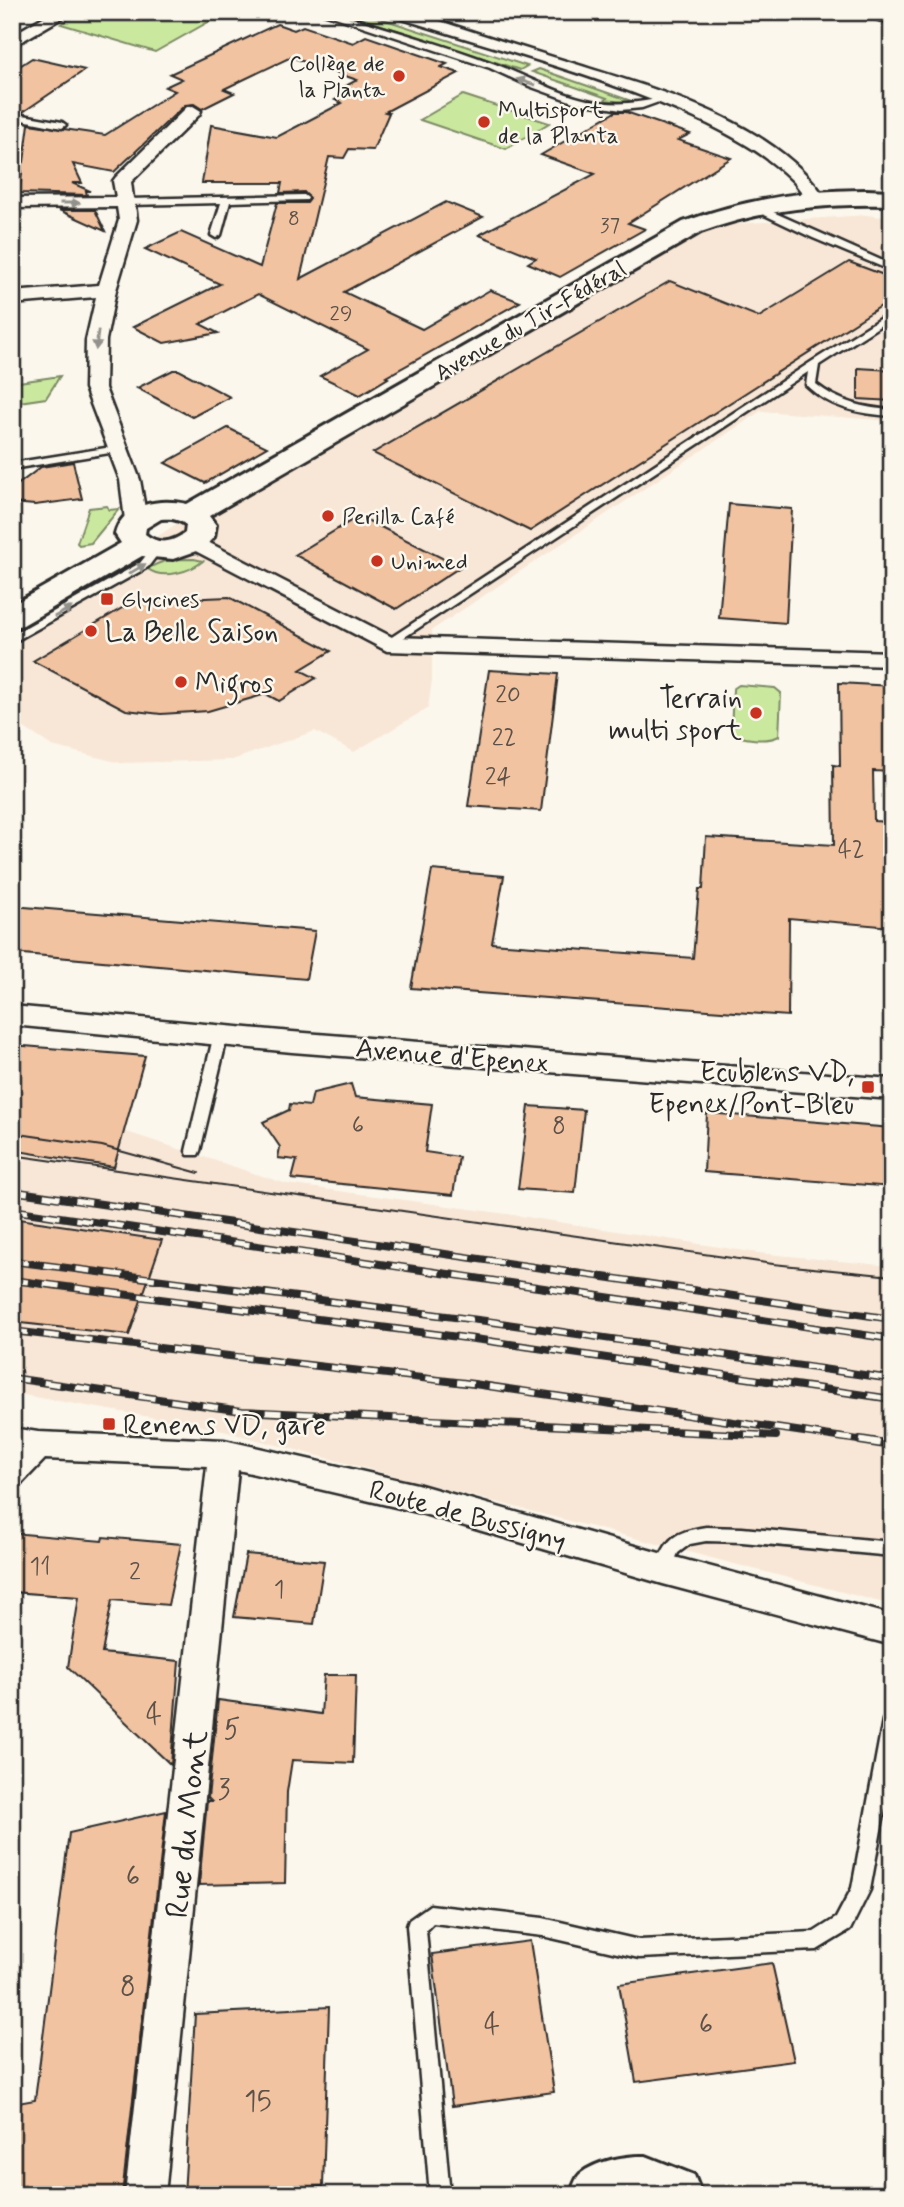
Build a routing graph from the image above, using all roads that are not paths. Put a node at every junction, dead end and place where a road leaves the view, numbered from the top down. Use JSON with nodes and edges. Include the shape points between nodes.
{"nodes":[{"id":1,"x":64,"y":12,"type":"edge"},
{"id":2,"x":324,"y":12,"type":"edge"},
{"id":3,"x":395,"y":12,"type":"edge"},
{"id":4,"x":879,"y":12,"type":"edge"},
{"id":5,"x":892,"y":18,"type":"edge"},
{"id":6,"x":15,"y":37,"type":"edge"},
{"id":7,"x":663,"y":99,"type":"junction"},
{"id":8,"x":193,"y":111,"type":"dead end"},
{"id":9,"x":12,"y":115,"type":"edge"},
{"id":10,"x":62,"y":125,"type":"dead end"},
{"id":11,"x":815,"y":196,"type":"junction"},
{"id":12,"x":304,"y":198,"type":"dead end"},
{"id":13,"x":892,"y":198,"type":"edge"},
{"id":14,"x":226,"y":201,"type":"junction"},
{"id":15,"x":128,"y":202,"type":"junction"},
{"id":16,"x":12,"y":203,"type":"edge"},
{"id":17,"x":755,"y":207,"type":"junction"},
{"id":18,"x":216,"y":235,"type":"dead end"},
{"id":19,"x":892,"y":268,"type":"edge"},
{"id":20,"x":107,"y":290,"type":"junction"},
{"id":21,"x":12,"y":298,"type":"edge"},
{"id":22,"x":892,"y":314,"type":"edge"},
{"id":23,"x":814,"y":364,"type":"junction"},
{"id":24,"x":892,"y":413,"type":"edge"},
{"id":25,"x":118,"y":449,"type":"junction"},
{"id":26,"x":12,"y":466,"type":"edge"},
{"id":27,"x":192,"y":528,"type":"junction"},
{"id":28,"x":144,"y":539,"type":"junction"},
{"id":29,"x":12,"y":618,"type":"edge"},
{"id":30,"x":12,"y":640,"type":"edge"},
{"id":31,"x":387,"y":644,"type":"junction"},
{"id":32,"x":892,"y":659,"type":"edge"},
{"id":33,"x":12,"y":1015,"type":"edge"},
{"id":34,"x":221,"y":1034,"type":"junction"},
{"id":35,"x":892,"y":1089,"type":"edge"},
{"id":36,"x":193,"y":1151,"type":"dead end"},
{"id":37,"x":25,"y":1443,"type":"edge"},
{"id":38,"x":224,"y":1452,"type":"junction"},
{"id":39,"x":12,"y":1472,"type":"edge"},
{"id":40,"x":892,"y":1549,"type":"edge"},
{"id":41,"x":663,"y":1569,"type":"junction"},
{"id":42,"x":892,"y":1630,"type":"edge"},
{"id":43,"x":892,"y":1720,"type":"edge"},
{"id":44,"x":145,"y":2195,"type":"edge"},
{"id":45,"x":440,"y":2195,"type":"edge"},
{"id":46,"x":598,"y":2195,"type":"edge"},
{"id":47,"x":674,"y":2195,"type":"edge"}],
"edges":[{"from":1,"to":6,"type":"street"},
{"from":7,"to":2,"type":"lane","one_way":true,"via":[[639,106],[590,103],[493,66]]},
{"from":3,"to":7,"type":"street"},
{"from":4,"to":5,"type":"main road"},
{"from":7,"to":11,"type":"street","via":[[748,140],[796,173]]},
{"from":8,"to":15,"type":"street","via":[[122,181]]},
{"from":9,"to":10,"type":"lane"},
{"from":11,"to":13,"type":"main road","name":"Avenue du Tir-Fédéral"},
{"from":11,"to":17,"type":"main road","name":"Avenue du Tir-Fédéral"},
{"from":12,"to":14,"type":"lane"},
{"from":14,"to":15,"type":"lane"},
{"from":14,"to":18,"type":"lane"},
{"from":16,"to":15,"type":"street","one_way":true},
{"from":15,"to":20,"type":"street","via":[[128,220]]},
{"from":17,"to":19,"type":"lane"},
{"from":17,"to":27,"type":"main road","name":"Avenue du Tir-Fédéral","via":[[692,227]]},
{"from":20,"to":21,"type":"street"},
{"from":20,"to":25,"type":"street","one_way":true,"via":[[96,340],[95,388]]},
{"from":22,"to":23,"type":"lane"},
{"from":23,"to":24,"type":"lane","via":[[811,385],[828,399],[851,409]]},
{"from":23,"to":31,"type":"lane"},
{"from":25,"to":26,"type":"lane"},
{"from":25,"to":28,"type":"street"},
{"from":27,"to":28,"type":"main road","name":"Avenue du Tir-Fédéral","via":[[176,549]]},
{"from":27,"to":28,"type":"main road","via":[[161,510]]},
{"from":27,"to":31,"type":"street"},
{"from":28,"to":29,"type":"main road"},
{"from":30,"to":28,"type":"lane","one_way":true,"via":[[144,565]]},
{"from":31,"to":32,"type":"street"},
{"from":33,"to":34,"type":"street","name":"Avenue d'Epenex"},
{"from":34,"to":35,"type":"street","name":"Avenue d'Epenex"},
{"from":34,"to":36,"type":"lane"},
{"from":37,"to":38,"type":"street","name":"Route de Bussigny"},
{"from":37,"to":39,"type":"street"},
{"from":38,"to":41,"type":"street","name":"Route de Bussigny","via":[[418,1498]]},
{"from":38,"to":44,"type":"street","name":"Rue du Mont"},
{"from":40,"to":41,"type":"lane","via":[[706,1534],[686,1537],[671,1548]]},
{"from":41,"to":42,"type":"street","name":"Route de Bussigny"},
{"from":43,"to":45,"type":"lane","via":[[861,1890],[843,1924],[817,1941],[639,1949],[543,1927],[430,1914],[416,1926]]},
{"from":46,"to":47,"type":"main road","via":[[622,2184],[646,2183]]}]}
